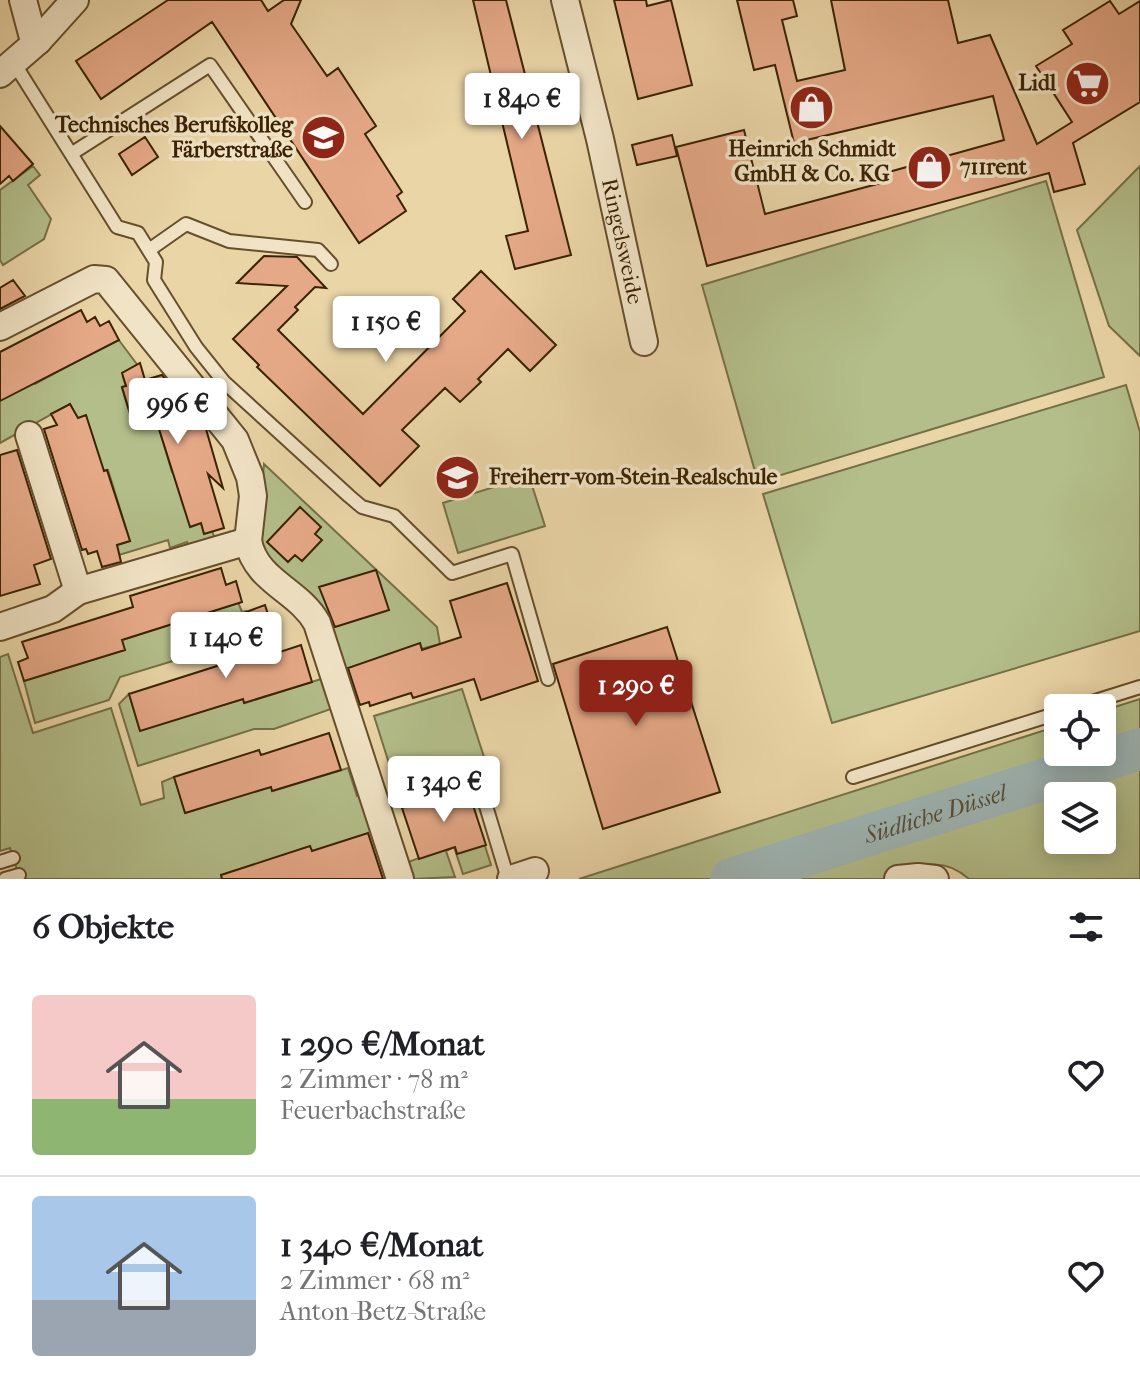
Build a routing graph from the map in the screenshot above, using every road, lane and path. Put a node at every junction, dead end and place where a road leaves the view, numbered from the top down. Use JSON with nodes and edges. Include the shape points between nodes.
{"nodes":[{"id":1,"x":23,"y":0,"type":"edge"},
{"id":2,"x":75,"y":0,"type":"edge"},
{"id":3,"x":565,"y":0,"type":"edge"},
{"id":4,"x":38,"y":41,"type":"junction"},
{"id":5,"x":7,"y":68,"type":"edge"},
{"id":6,"x":71,"y":154,"type":"junction"},
{"id":7,"x":305,"y":202,"type":"dead end"},
{"id":8,"x":149,"y":250,"type":"junction"},
{"id":9,"x":331,"y":264,"type":"dead end"},
{"id":10,"x":0,"y":327,"type":"edge"},
{"id":11,"x":644,"y":342,"type":"dead end"},
{"id":12,"x":29,"y":435,"type":"dead end"},
{"id":13,"x":248,"y":541,"type":"junction"},
{"id":14,"x":78,"y":591,"type":"junction"},
{"id":15,"x":0,"y":627,"type":"edge"},
{"id":16,"x":548,"y":679,"type":"dead end"},
{"id":17,"x":1140,"y":687,"type":"edge"},
{"id":18,"x":1116,"y":695,"type":"edge"},
{"id":19,"x":1044,"y":717,"type":"edge"},
{"id":20,"x":853,"y":777,"type":"dead end"},
{"id":21,"x":483,"y":796,"type":"dead end"},
{"id":22,"x":13,"y":858,"type":"dead end"},
{"id":23,"x":0,"y":862,"type":"edge"},
{"id":24,"x":19,"y":875,"type":"dead end"},
{"id":25,"x":518,"y":876,"type":"edge"},
{"id":26,"x":5,"y":879,"type":"edge"},
{"id":27,"x":400,"y":879,"type":"edge"},
{"id":28,"x":898,"y":879,"type":"edge"},
{"id":29,"x":935,"y":879,"type":"edge"}],
"edges":[{"from":1,"to":4,"type":"street"},
{"from":2,"to":4,"type":"street"},
{"from":3,"to":11,"type":"street","name":"Ringelsweide"},
{"from":4,"to":5,"type":"street"},
{"from":5,"to":6,"type":"lane"},
{"from":6,"to":7,"type":"lane","via":[[210,65]]},
{"from":6,"to":8,"type":"lane","via":[[117,227],[138,233]]},
{"from":8,"to":9,"type":"lane","via":[[186,224],[229,241],[318,250]]},
{"from":8,"to":16,"type":"lane","via":[[156,262],[154,280],[224,382],[362,507],[394,516],[452,573],[512,554]]},
{"from":10,"to":13,"type":"street","via":[[94,279],[106,280],[235,440],[253,496]]},
{"from":12,"to":14,"type":"street"},
{"from":13,"to":14,"type":"street"},
{"from":13,"to":27,"type":"street","via":[[260,570],[317,623]]},
{"from":14,"to":15,"type":"street","via":[[53,609]]},
{"from":17,"to":18,"type":"lane"},
{"from":19,"to":20,"type":"lane"},
{"from":21,"to":25,"type":"lane"},
{"from":22,"to":23,"type":"lane"},
{"from":24,"to":26,"type":"lane"},
{"from":28,"to":29,"type":"street"}]}
